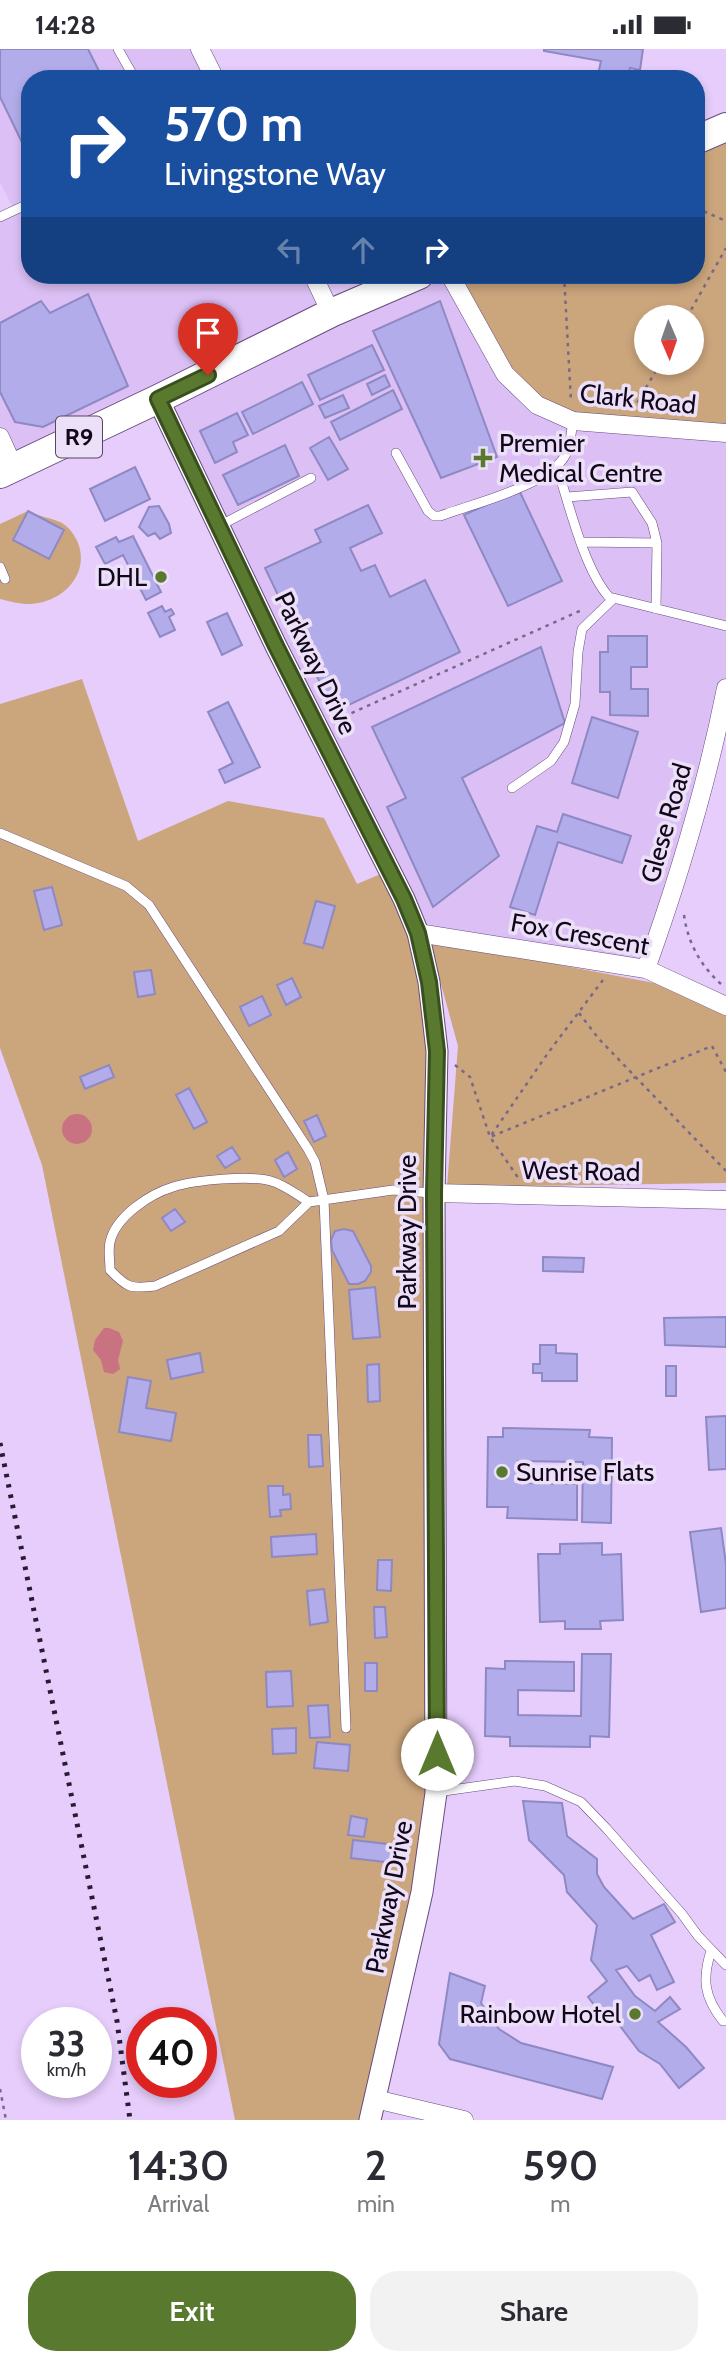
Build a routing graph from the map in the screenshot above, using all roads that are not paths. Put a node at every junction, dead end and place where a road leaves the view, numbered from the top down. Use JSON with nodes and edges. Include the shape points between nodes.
{"nodes":[{"id":1,"x":118,"y":49,"type":"edge"},
{"id":2,"x":200,"y":49,"type":"edge"},
{"id":3,"x":130,"y":70,"type":"edge"},
{"id":4,"x":210,"y":70,"type":"edge"},
{"id":5,"x":726,"y":127,"type":"edge"},
{"id":6,"x":705,"y":136,"type":"edge"},
{"id":7,"x":21,"y":207,"type":"edge"},
{"id":8,"x":0,"y":217,"type":"edge"},
{"id":9,"x":317,"y":284,"type":"edge"},
{"id":10,"x":398,"y":284,"type":"edge"},
{"id":11,"x":455,"y":284,"type":"edge"},
{"id":12,"x":331,"y":313,"type":"junction"},
{"id":13,"x":158,"y":399,"type":"junction"},
{"id":14,"x":572,"y":421,"type":"junction"},
{"id":15,"x":726,"y":433,"type":"edge"},
{"id":16,"x":0,"y":437,"type":"edge"},
{"id":17,"x":397,"y":453,"type":"dead end"},
{"id":18,"x":557,"y":467,"type":"junction"},
{"id":19,"x":7,"y":471,"type":"edge"},
{"id":20,"x":312,"y":478,"type":"dead end"},
{"id":21,"x":567,"y":497,"type":"junction"},
{"id":22,"x":219,"y":526,"type":"junction"},
{"id":23,"x":582,"y":542,"type":"junction"},
{"id":24,"x":657,"y":543,"type":"junction"},
{"id":25,"x":0,"y":567,"type":"edge"},
{"id":26,"x":5,"y":579,"type":"dead end"},
{"id":27,"x":611,"y":598,"type":"junction"},
{"id":28,"x":656,"y":609,"type":"junction"},
{"id":29,"x":726,"y":626,"type":"edge"},
{"id":30,"x":726,"y":688,"type":"edge"},
{"id":31,"x":512,"y":788,"type":"dead end"},
{"id":32,"x":0,"y":833,"type":"edge"},
{"id":33,"x":418,"y":933,"type":"junction"},
{"id":34,"x":646,"y":969,"type":"junction"},
{"id":35,"x":726,"y":1006,"type":"edge"},
{"id":36,"x":434,"y":1193,"type":"junction"},
{"id":37,"x":324,"y":1200,"type":"junction"},
{"id":38,"x":726,"y":1200,"type":"edge"},
{"id":39,"x":309,"y":1202,"type":"junction"},
{"id":40,"x":346,"y":1728,"type":"dead end"},
{"id":41,"x":436,"y":1793,"type":"junction"},
{"id":42,"x":711,"y":1951,"type":"junction"},
{"id":43,"x":726,"y":1965,"type":"edge"},
{"id":44,"x":726,"y":2021,"type":"edge"},
{"id":45,"x":375,"y":2099,"type":"junction"},
{"id":46,"x":370,"y":2120,"type":"edge"},
{"id":47,"x":464,"y":2120,"type":"edge"}],
"edges":[{"from":1,"to":3,"type":"lane"},
{"from":2,"to":4,"type":"street"},
{"from":5,"to":6,"type":"highway"},
{"from":7,"to":8,"type":"lane"},
{"from":9,"to":12,"type":"street"},
{"from":10,"to":12,"type":"highway","number":"R9"},
{"from":11,"to":14,"type":"street","name":"Clark Road","via":[[505,374],[537,405]]},
{"from":12,"to":13,"type":"highway","number":"R9"},
{"from":13,"to":19,"type":"highway","number":"R9"},
{"from":13,"to":22,"type":"street","name":"Parkway Drive"},
{"from":14,"to":15,"type":"street","name":"Clark Road"},
{"from":14,"to":18,"type":"lane","via":[[567,452]]},
{"from":16,"to":19,"type":"street"},
{"from":17,"to":18,"type":"lane","via":[[434,516],[539,480]]},
{"from":18,"to":21,"type":"lane"},
{"from":20,"to":22,"type":"lane"},
{"from":21,"to":23,"type":"lane"},
{"from":21,"to":24,"type":"lane","via":[[632,492],[653,523]]},
{"from":22,"to":33,"type":"street","name":"Parkway Drive"},
{"from":23,"to":24,"type":"lane"},
{"from":23,"to":27,"type":"lane","via":[[600,587]]},
{"from":24,"to":28,"type":"lane"},
{"from":25,"to":26,"type":"lane"},
{"from":27,"to":28,"type":"lane"},
{"from":27,"to":31,"type":"lane","via":[[582,629],[575,704],[565,742],[551,761]]},
{"from":28,"to":29,"type":"lane"},
{"from":30,"to":34,"type":"street","name":"Glese Road","via":[[678,879]]},
{"from":32,"to":37,"type":"lane","via":[[126,886],[149,905],[309,1149]]},
{"from":33,"to":34,"type":"street","name":"Fox Crescent"},
{"from":33,"to":36,"type":"street","name":"Parkway Drive","via":[[437,1051]]},
{"from":34,"to":35,"type":"street","name":"Fox Crescent"},
{"from":36,"to":37,"type":"lane","via":[[393,1190]]},
{"from":36,"to":38,"type":"street","name":"West Road"},
{"from":36,"to":41,"type":"street","name":"Parkway Drive"},
{"from":37,"to":39,"type":"lane"},
{"from":37,"to":40,"type":"lane"},
{"from":39,"to":39,"type":"lane","via":[[260,1179],[174,1186],[122,1219],[110,1242],[110,1270],[135,1289],[155,1286],[279,1231]]},
{"from":41,"to":42,"type":"lane","via":[[514,1781],[545,1786],[581,1802]]},
{"from":41,"to":45,"type":"street","name":"Parkway Drive","via":[[422,1892]]},
{"from":42,"to":43,"type":"lane"},
{"from":42,"to":44,"type":"lane","via":[[705,1969],[706,1989],[712,2007]]},
{"from":45,"to":46,"type":"street","name":"Parkway Drive"},
{"from":45,"to":47,"type":"street"}]}
